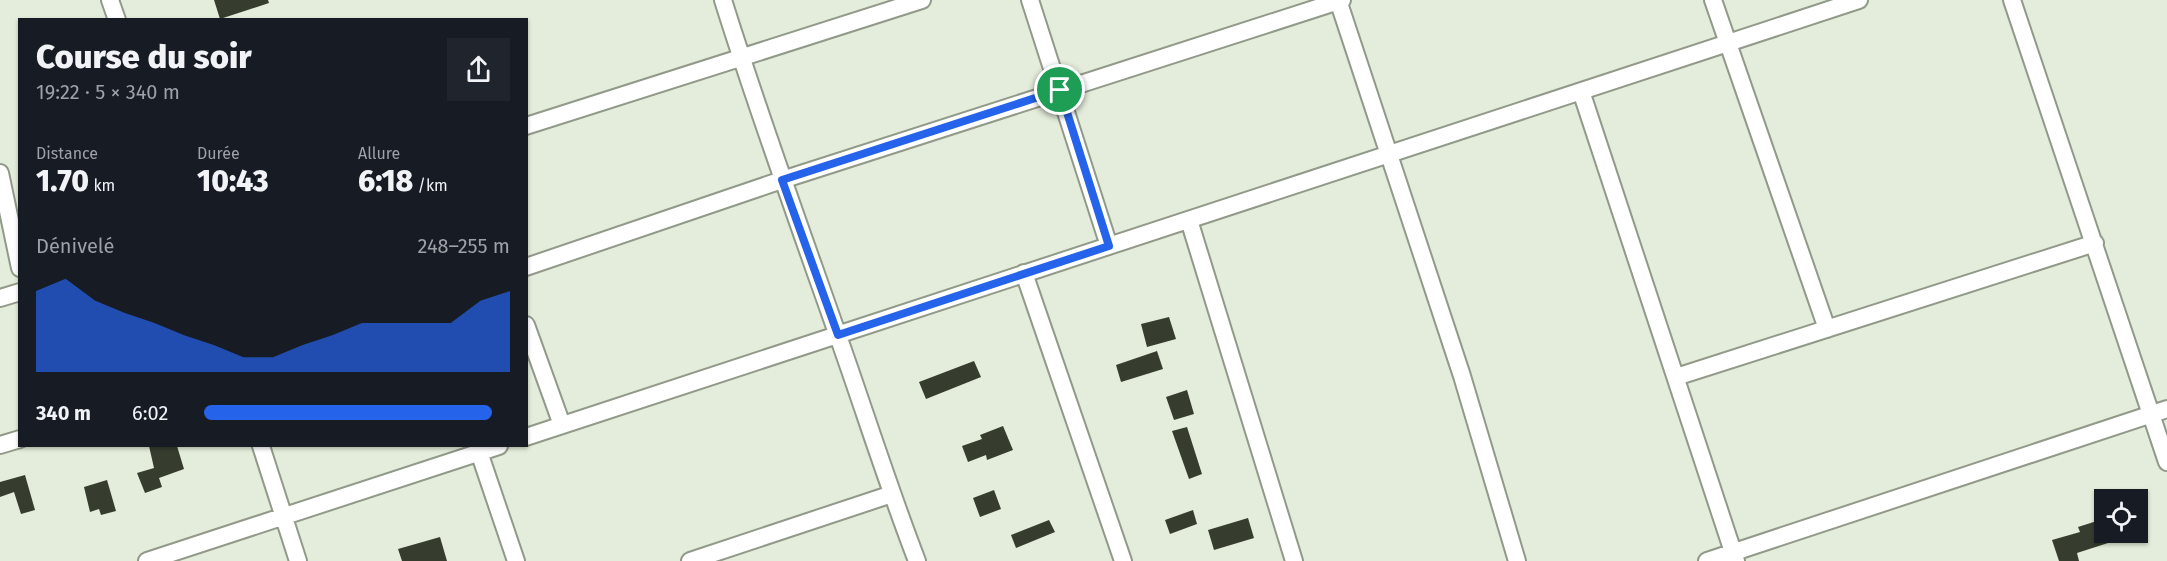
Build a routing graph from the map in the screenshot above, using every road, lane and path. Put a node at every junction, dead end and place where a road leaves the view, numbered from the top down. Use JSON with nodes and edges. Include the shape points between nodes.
{"nodes":[{"id":1,"x":110,"y":0,"type":"edge"},
{"id":2,"x":723,"y":0,"type":"edge"},
{"id":3,"x":922,"y":0,"type":"edge"},
{"id":4,"x":1030,"y":0,"type":"edge"},
{"id":5,"x":1339,"y":0,"type":"edge"},
{"id":6,"x":1713,"y":0,"type":"edge"},
{"id":7,"x":1859,"y":0,"type":"edge"},
{"id":8,"x":2012,"y":0,"type":"edge"},
{"id":9,"x":902,"y":3,"type":"edge"},
{"id":10,"x":116,"y":18,"type":"edge"},
{"id":11,"x":1728,"y":43,"type":"junction"},
{"id":12,"x":741,"y":58,"type":"junction"},
{"id":13,"x":1060,"y":90,"type":"junction"},
{"id":14,"x":1581,"y":91,"type":"junction"},
{"id":15,"x":528,"y":125,"type":"edge"},
{"id":16,"x":1388,"y":154,"type":"junction"},
{"id":17,"x":0,"y":173,"type":"edge"},
{"id":18,"x":782,"y":180,"type":"junction"},
{"id":19,"x":1189,"y":219,"type":"junction"},
{"id":20,"x":2095,"y":243,"type":"junction"},
{"id":21,"x":1109,"y":246,"type":"junction"},
{"id":22,"x":18,"y":258,"type":"edge"},
{"id":23,"x":528,"y":266,"type":"edge"},
{"id":24,"x":1024,"y":273,"type":"junction"},
{"id":25,"x":18,"y":293,"type":"edge"},
{"id":26,"x":0,"y":298,"type":"edge"},
{"id":27,"x":1827,"y":329,"type":"junction"},
{"id":28,"x":528,"y":331,"type":"edge"},
{"id":29,"x":838,"y":335,"type":"junction"},
{"id":30,"x":1676,"y":377,"type":"junction"},
{"id":31,"x":2159,"y":411,"type":"edge"},
{"id":32,"x":562,"y":425,"type":"junction"},
{"id":33,"x":528,"y":435,"type":"edge"},
{"id":34,"x":18,"y":440,"type":"edge"},
{"id":35,"x":0,"y":445,"type":"edge"},
{"id":36,"x":261,"y":447,"type":"edge"},
{"id":37,"x":496,"y":447,"type":"edge"},
{"id":38,"x":479,"y":452,"type":"junction"},
{"id":39,"x":2167,"y":462,"type":"edge"},
{"id":40,"x":892,"y":494,"type":"junction"},
{"id":41,"x":283,"y":515,"type":"junction"},
{"id":42,"x":1735,"y":556,"type":"edge"},
{"id":43,"x":147,"y":561,"type":"edge"},
{"id":44,"x":298,"y":561,"type":"edge"},
{"id":45,"x":516,"y":561,"type":"edge"},
{"id":46,"x":690,"y":561,"type":"edge"},
{"id":47,"x":917,"y":561,"type":"edge"},
{"id":48,"x":1123,"y":561,"type":"edge"},
{"id":49,"x":1294,"y":561,"type":"edge"},
{"id":50,"x":1517,"y":561,"type":"edge"},
{"id":51,"x":1707,"y":561,"type":"edge"}],
"edges":[{"from":1,"to":10,"type":"street"},
{"from":2,"to":12,"type":"street"},
{"from":3,"to":9,"type":"street"},
{"from":4,"to":13,"type":"street"},
{"from":5,"to":13,"type":"street"},
{"from":5,"to":16,"type":"street"},
{"from":6,"to":11,"type":"street"},
{"from":7,"to":11,"type":"street"},
{"from":8,"to":20,"type":"street"},
{"from":9,"to":12,"type":"street"},
{"from":11,"to":14,"type":"street"},
{"from":11,"to":27,"type":"street"},
{"from":12,"to":15,"type":"street"},
{"from":12,"to":18,"type":"street"},
{"from":13,"to":18,"type":"street"},
{"from":13,"to":21,"type":"street"},
{"from":14,"to":16,"type":"street"},
{"from":14,"to":30,"type":"street"},
{"from":16,"to":19,"type":"street"},
{"from":16,"to":50,"type":"street","via":[[1462,376]]},
{"from":17,"to":22,"type":"street"},
{"from":18,"to":23,"type":"street"},
{"from":18,"to":29,"type":"street"},
{"from":19,"to":21,"type":"street"},
{"from":19,"to":49,"type":"street"},
{"from":20,"to":27,"type":"street"},
{"from":20,"to":31,"type":"street"},
{"from":21,"to":24,"type":"street"},
{"from":24,"to":29,"type":"street"},
{"from":24,"to":48,"type":"street"},
{"from":25,"to":26,"type":"street"},
{"from":27,"to":30,"type":"street"},
{"from":28,"to":32,"type":"street"},
{"from":29,"to":32,"type":"street"},
{"from":29,"to":40,"type":"street"},
{"from":30,"to":42,"type":"street"},
{"from":31,"to":39,"type":"street"},
{"from":31,"to":42,"type":"street"},
{"from":32,"to":33,"type":"street"},
{"from":34,"to":35,"type":"street"},
{"from":36,"to":41,"type":"street"},
{"from":37,"to":38,"type":"street"},
{"from":38,"to":41,"type":"street"},
{"from":38,"to":45,"type":"street"},
{"from":40,"to":46,"type":"street"},
{"from":40,"to":47,"type":"street"},
{"from":41,"to":43,"type":"street"},
{"from":41,"to":44,"type":"street"},
{"from":42,"to":51,"type":"street"}]}
